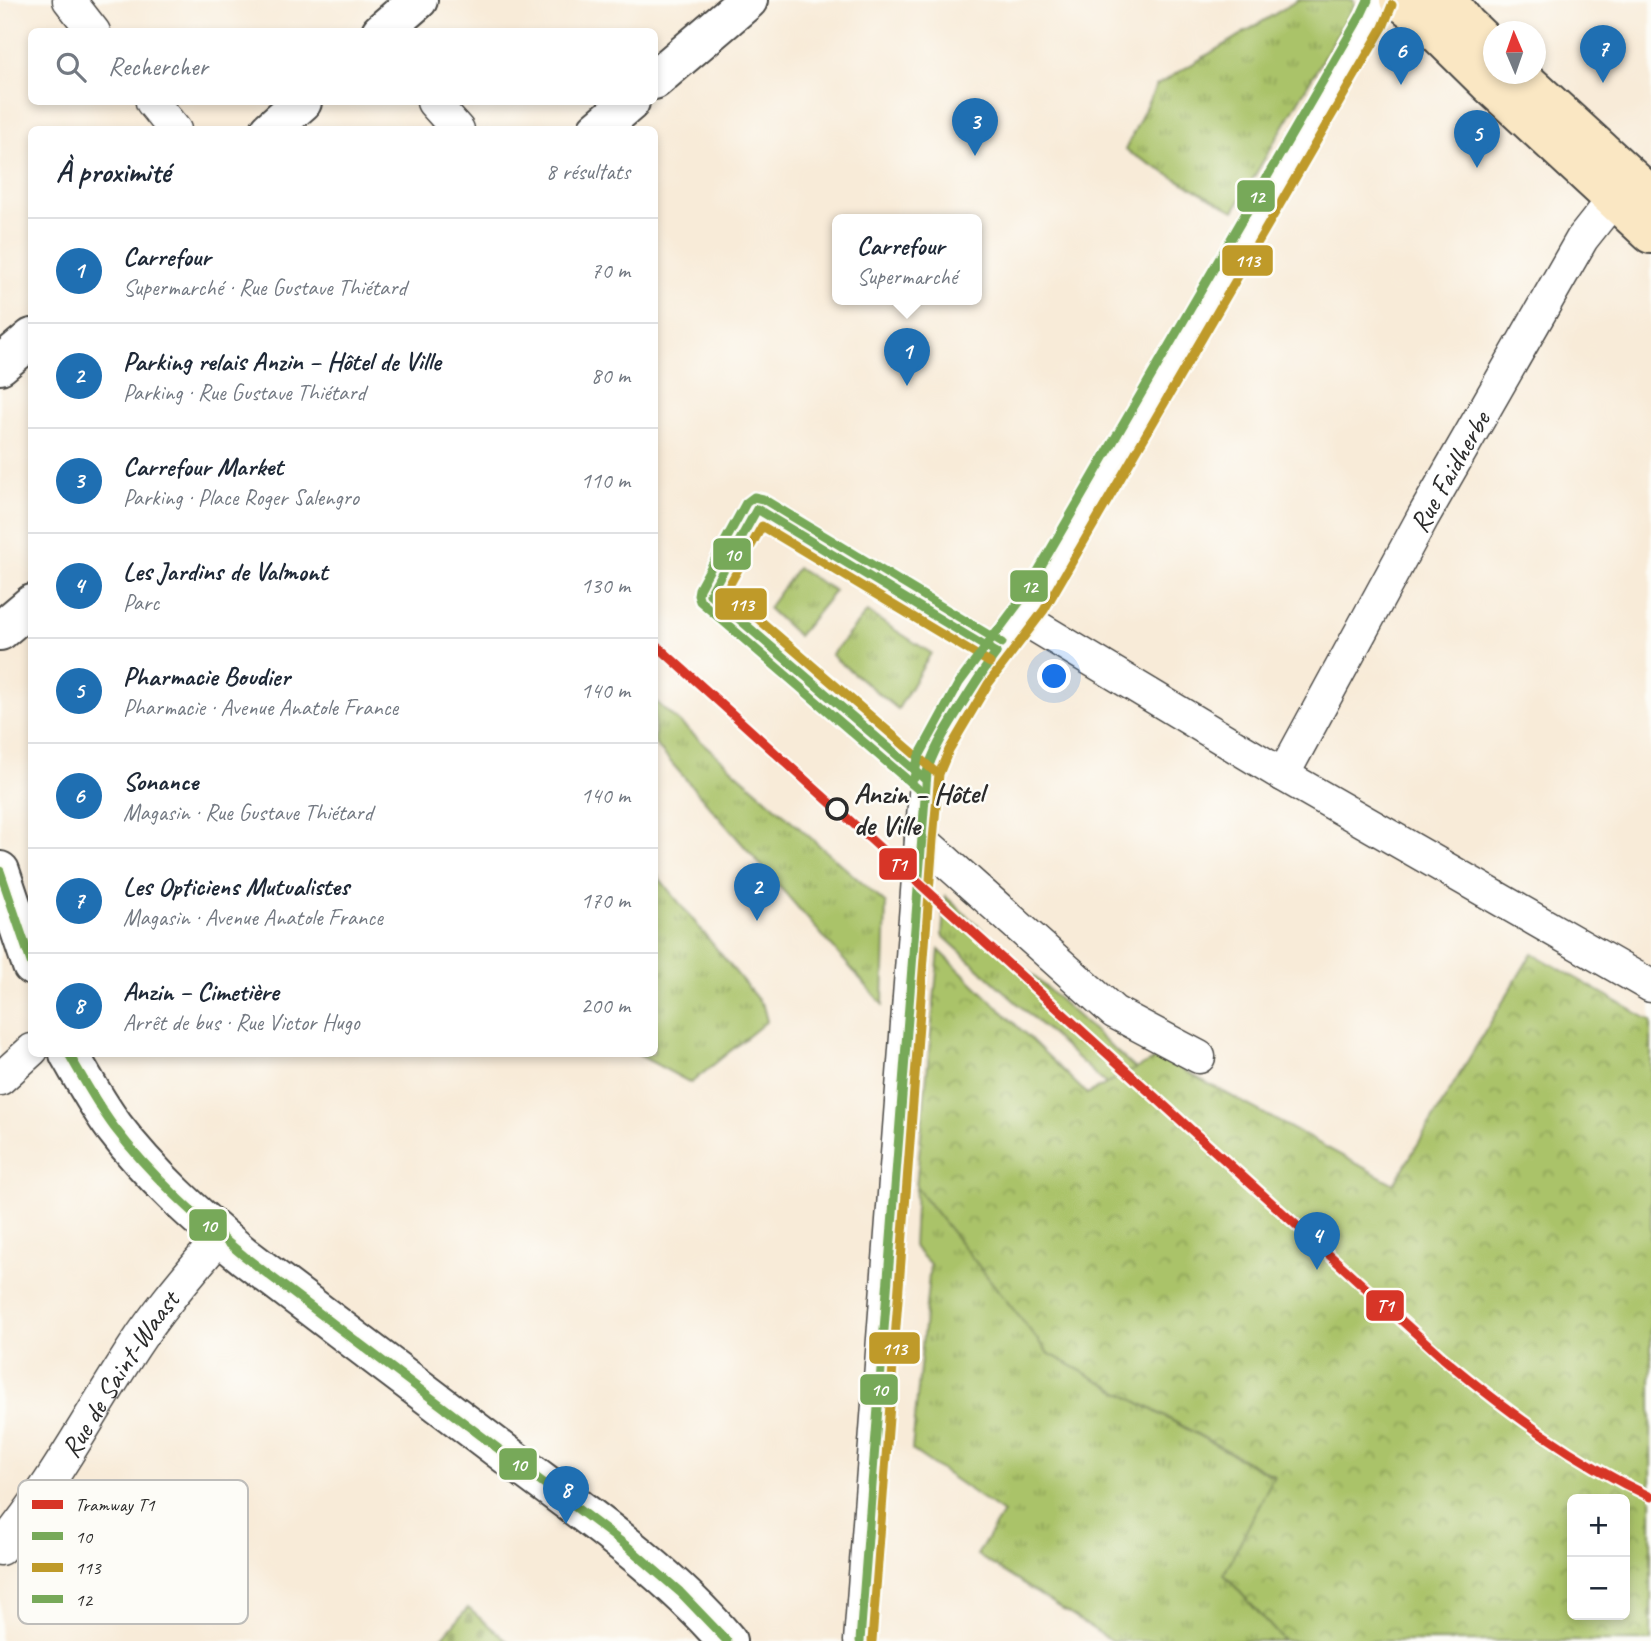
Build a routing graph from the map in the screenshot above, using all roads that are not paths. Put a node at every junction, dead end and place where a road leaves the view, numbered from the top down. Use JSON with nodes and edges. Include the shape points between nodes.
{"nodes":[{"id":1,"x":69,"y":0,"type":"edge"},
{"id":2,"x":418,"y":0,"type":"edge"},
{"id":3,"x":748,"y":0,"type":"edge"},
{"id":4,"x":1381,"y":0,"type":"edge"},
{"id":5,"x":1399,"y":0,"type":"edge"},
{"id":6,"x":1447,"y":0,"type":"edge"},
{"id":7,"x":91,"y":28,"type":"edge"},
{"id":8,"x":386,"y":28,"type":"edge"},
{"id":9,"x":1483,"y":41,"type":"edge"},
{"id":10,"x":658,"y":77,"type":"edge"},
{"id":11,"x":1528,"y":84,"type":"edge"},
{"id":12,"x":154,"y":105,"type":"edge"},
{"id":13,"x":299,"y":105,"type":"edge"},
{"id":14,"x":436,"y":105,"type":"edge"},
{"id":15,"x":626,"y":105,"type":"edge"},
{"id":16,"x":172,"y":126,"type":"edge"},
{"id":17,"x":275,"y":126,"type":"edge"},
{"id":18,"x":454,"y":126,"type":"edge"},
{"id":19,"x":602,"y":126,"type":"edge"},
{"id":20,"x":1632,"y":191,"type":"edge"},
{"id":21,"x":1651,"y":234,"type":"edge"},
{"id":22,"x":28,"y":341,"type":"edge"},
{"id":23,"x":0,"y":365,"type":"edge"},
{"id":24,"x":28,"y":607,"type":"edge"},
{"id":25,"x":1024,"y":619,"type":"junction"},
{"id":26,"x":0,"y":631,"type":"edge"},
{"id":27,"x":1283,"y":775,"type":"junction"},
{"id":28,"x":921,"y":839,"type":"junction"},
{"id":29,"x":0,"y":871,"type":"edge"},
{"id":30,"x":28,"y":954,"type":"edge"},
{"id":31,"x":1651,"y":986,"type":"edge"},
{"id":32,"x":28,"y":1054,"type":"edge"},
{"id":33,"x":71,"y":1057,"type":"edge"},
{"id":34,"x":1199,"y":1057,"type":"dead end"},
{"id":35,"x":0,"y":1079,"type":"edge"},
{"id":36,"x":220,"y":1237,"type":"junction"},
{"id":37,"x":51,"y":1480,"type":"edge"},
{"id":38,"x":18,"y":1525,"type":"edge"},
{"id":39,"x":0,"y":1549,"type":"edge"},
{"id":40,"x":727,"y":1641,"type":"edge"},
{"id":41,"x":860,"y":1641,"type":"edge"}],
"edges":[{"from":1,"to":7,"type":"street"},
{"from":2,"to":8,"type":"street"},
{"from":3,"to":10,"type":"street"},
{"from":4,"to":25,"type":"street"},
{"from":5,"to":20,"type":"main road","via":[[1482,77]]},
{"from":6,"to":9,"type":"main road"},
{"from":11,"to":20,"type":"main road"},
{"from":12,"to":16,"type":"street"},
{"from":13,"to":17,"type":"street"},
{"from":14,"to":18,"type":"street"},
{"from":15,"to":19,"type":"street"},
{"from":20,"to":21,"type":"main road"},
{"from":20,"to":27,"type":"street","name":"Rue Faidherbe","via":[[1588,230],[1575,251]]},
{"from":22,"to":23,"type":"street"},
{"from":24,"to":26,"type":"street"},
{"from":25,"to":27,"type":"street"},
{"from":25,"to":28,"type":"street","via":[[970,689],[933,755],[927,772]]},
{"from":27,"to":31,"type":"street"},
{"from":28,"to":34,"type":"street","via":[[1114,1012]]},
{"from":28,"to":41,"type":"street"},
{"from":29,"to":30,"type":"street"},
{"from":32,"to":35,"type":"street"},
{"from":33,"to":36,"type":"street","via":[[131,1147]]},
{"from":36,"to":37,"type":"street","name":"Rue de Saint-Waast","via":[[156,1314]]},
{"from":36,"to":40,"type":"street","via":[[601,1526],[680,1591]]},
{"from":38,"to":39,"type":"street","name":"Rue de Saint-Waast"}]}
